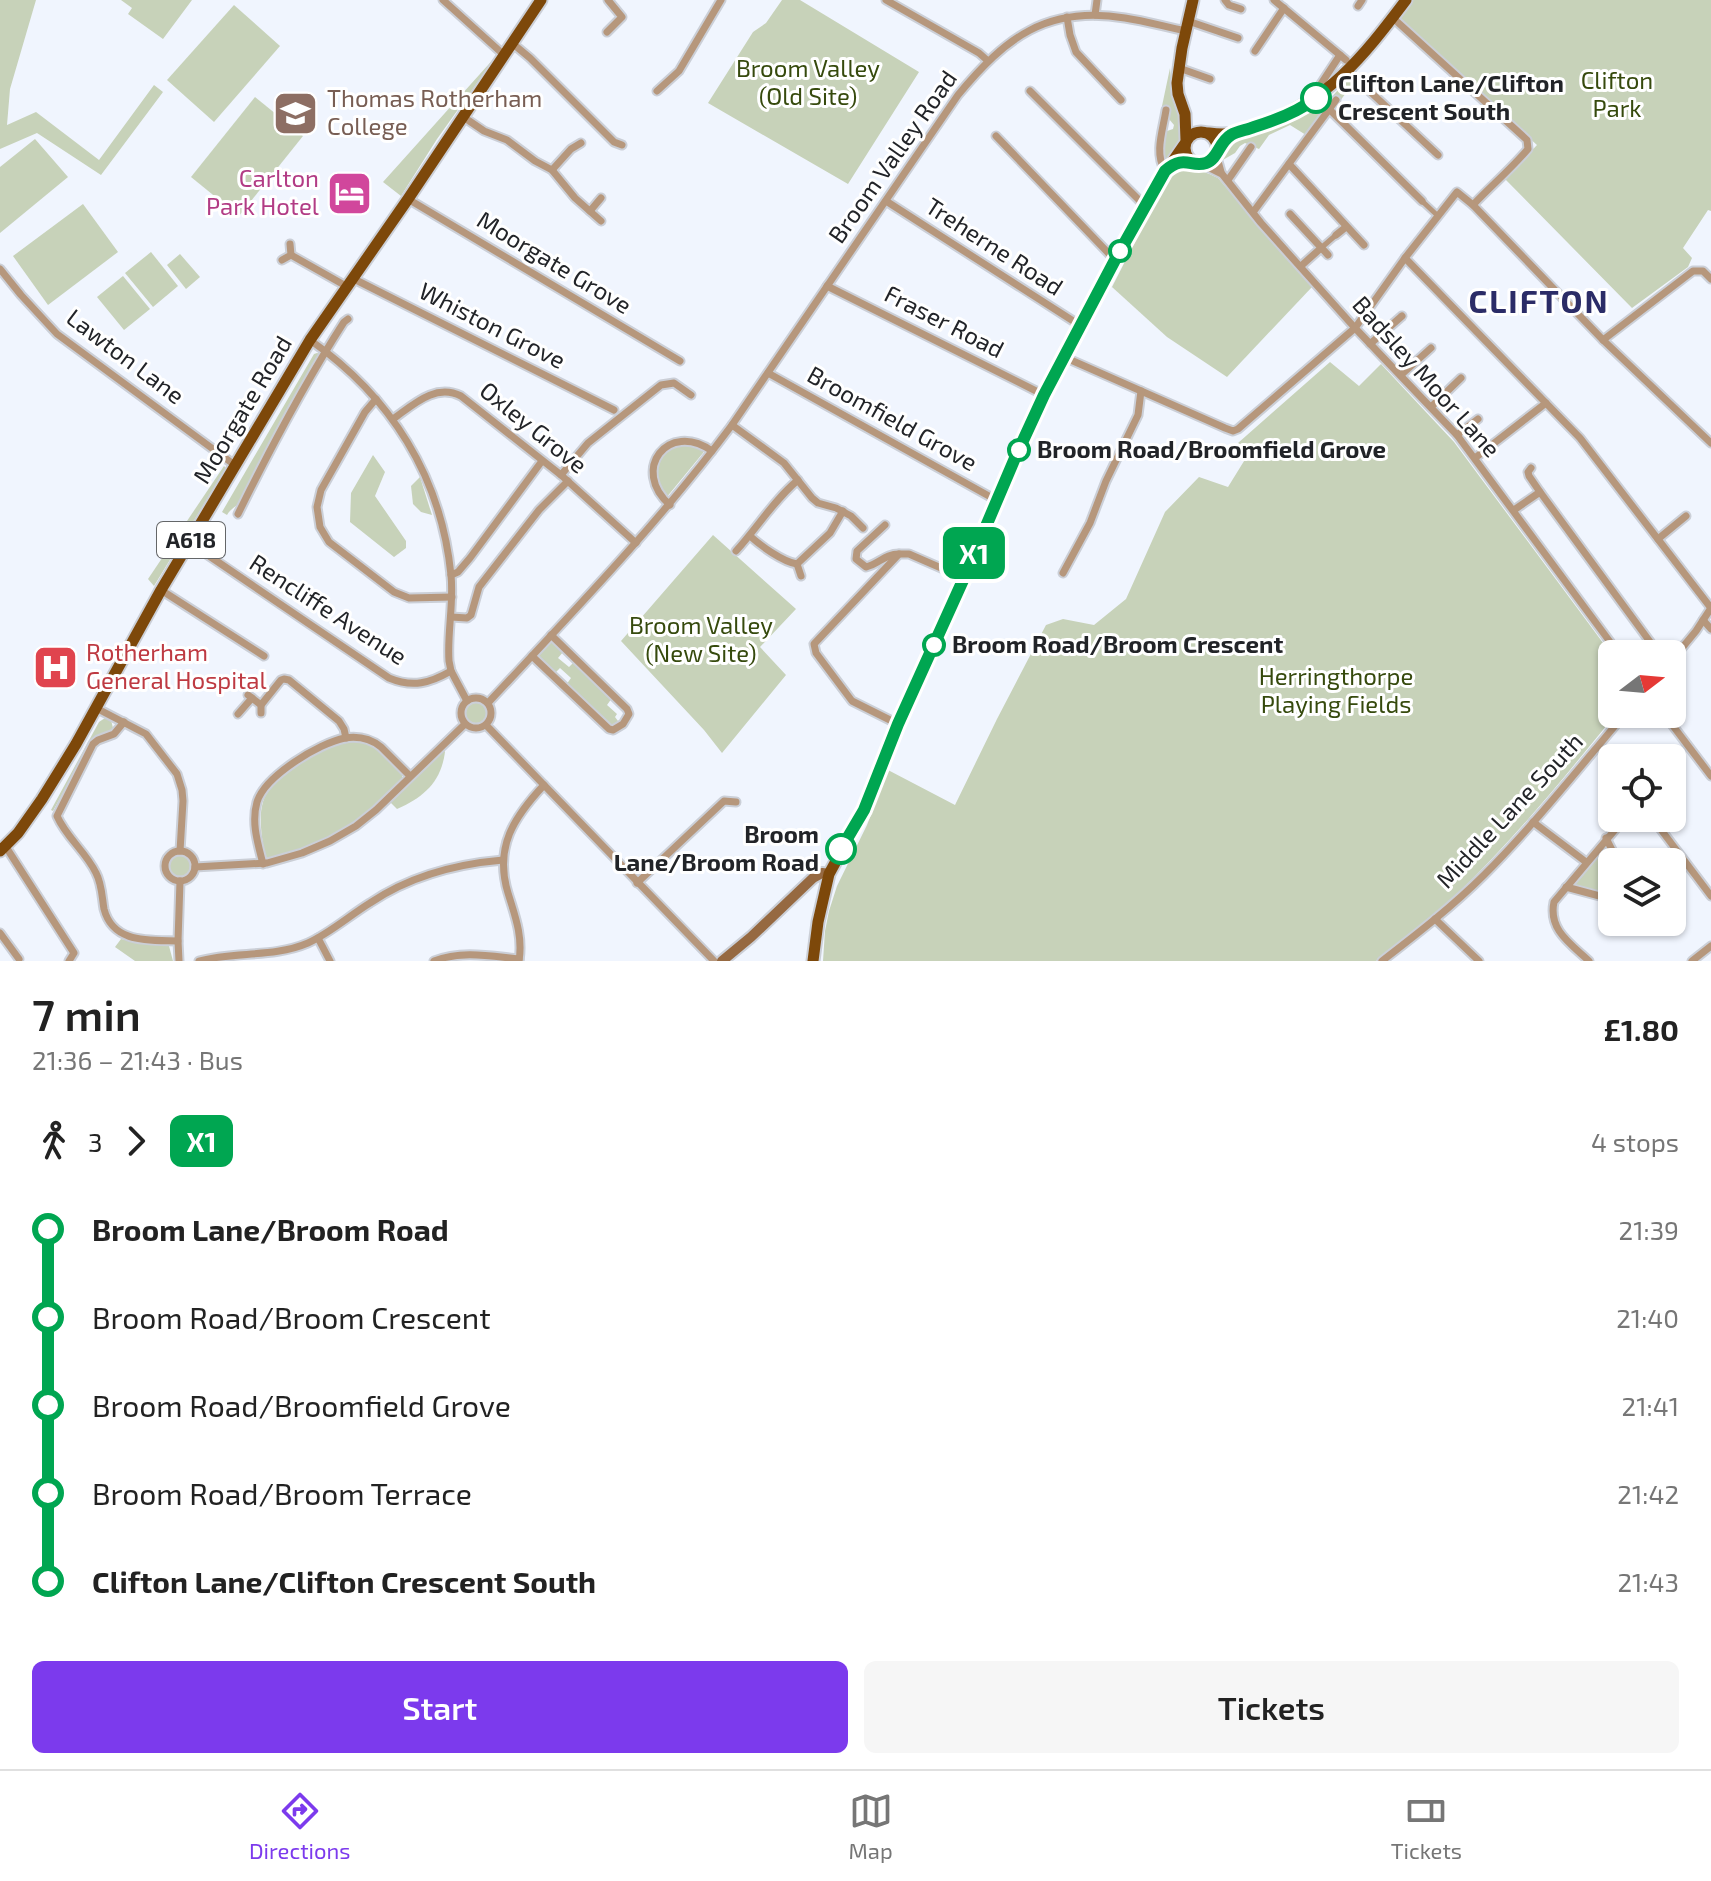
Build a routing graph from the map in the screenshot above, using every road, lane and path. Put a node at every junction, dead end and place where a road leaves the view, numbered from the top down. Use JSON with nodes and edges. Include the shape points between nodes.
{"nodes":[{"id":1,"x":443,"y":0,"type":"edge"},
{"id":2,"x":541,"y":0,"type":"edge"},
{"id":3,"x":608,"y":0,"type":"edge"},
{"id":4,"x":721,"y":0,"type":"edge"},
{"id":5,"x":886,"y":0,"type":"edge"},
{"id":6,"x":1097,"y":0,"type":"edge"},
{"id":7,"x":1193,"y":0,"type":"edge"},
{"id":8,"x":1225,"y":0,"type":"edge"},
{"id":9,"x":1274,"y":0,"type":"edge"},
{"id":10,"x":1406,"y":0,"type":"edge"},
{"id":11,"x":1284,"y":8,"type":"junction"},
{"id":12,"x":1241,"y":9,"type":"dead end"},
{"id":13,"x":1095,"y":15,"type":"junction"},
{"id":14,"x":1067,"y":17,"type":"junction"},
{"id":15,"x":1393,"y":18,"type":"junction"},
{"id":16,"x":1187,"y":26,"type":"junction"},
{"id":17,"x":607,"y":32,"type":"dead end"},
{"id":18,"x":1238,"y":38,"type":"dead end"},
{"id":19,"x":512,"y":43,"type":"junction"},
{"id":20,"x":1255,"y":51,"type":"dead end"},
{"id":21,"x":504,"y":55,"type":"junction"},
{"id":22,"x":988,"y":61,"type":"junction"},
{"id":23,"x":1345,"y":62,"type":"junction"},
{"id":24,"x":1179,"y":68,"type":"junction"},
{"id":25,"x":1210,"y":79,"type":"dead end"},
{"id":26,"x":657,"y":91,"type":"dead end"},
{"id":27,"x":1030,"y":91,"type":"dead end"},
{"id":28,"x":1121,"y":100,"type":"dead end"},
{"id":29,"x":1336,"y":100,"type":"dead end"},
{"id":30,"x":1310,"y":102,"type":"junction"},
{"id":31,"x":1329,"y":109,"type":"junction"},
{"id":32,"x":1166,"y":110,"type":"dead end"},
{"id":33,"x":1185,"y":114,"type":"junction"},
{"id":34,"x":462,"y":116,"type":"junction"},
{"id":35,"x":1207,"y":132,"type":"junction"},
{"id":36,"x":996,"y":136,"type":"dead end"},
{"id":37,"x":1230,"y":136,"type":"junction"},
{"id":38,"x":581,"y":143,"type":"dead end"},
{"id":39,"x":1185,"y":143,"type":"junction"},
{"id":40,"x":622,"y":145,"type":"dead end"},
{"id":41,"x":1251,"y":147,"type":"dead end"},
{"id":42,"x":1216,"y":152,"type":"junction"},
{"id":43,"x":1438,"y":155,"type":"dead end"},
{"id":44,"x":1198,"y":163,"type":"junction"},
{"id":45,"x":1289,"y":164,"type":"junction"},
{"id":46,"x":1169,"y":167,"type":"junction"},
{"id":47,"x":552,"y":170,"type":"junction"},
{"id":48,"x":1225,"y":177,"type":"junction"},
{"id":49,"x":601,"y":198,"type":"dead end"},
{"id":50,"x":408,"y":199,"type":"junction"},
{"id":51,"x":886,"y":201,"type":"junction"},
{"id":52,"x":1422,"y":201,"type":"joint"},
{"id":53,"x":1473,"y":205,"type":"junction"},
{"id":54,"x":1145,"y":206,"type":"junction"},
{"id":55,"x":590,"y":211,"type":"junction"},
{"id":56,"x":1254,"y":211,"type":"junction"},
{"id":57,"x":1290,"y":214,"type":"dead end"},
{"id":58,"x":1438,"y":216,"type":"junction"},
{"id":59,"x":601,"y":221,"type":"dead end"},
{"id":60,"x":1346,"y":227,"type":"junction"},
{"id":61,"x":1336,"y":235,"type":"joint"},
{"id":62,"x":290,"y":244,"type":"dead end"},
{"id":63,"x":1364,"y":245,"type":"dead end"},
{"id":64,"x":1321,"y":248,"type":"junction"},
{"id":65,"x":291,"y":255,"type":"junction"},
{"id":66,"x":1328,"y":255,"type":"dead end"},
{"id":67,"x":1405,"y":258,"type":"junction"},
{"id":68,"x":282,"y":260,"type":"dead end"},
{"id":69,"x":1115,"y":260,"type":"junction"},
{"id":70,"x":1301,"y":266,"type":"junction"},
{"id":71,"x":0,"y":269,"type":"edge"},
{"id":72,"x":1711,"y":279,"type":"edge"},
{"id":73,"x":349,"y":282,"type":"junction"},
{"id":74,"x":827,"y":286,"type":"junction"},
{"id":75,"x":1402,"y":316,"type":"dead end"},
{"id":76,"x":348,"y":319,"type":"dead end"},
{"id":77,"x":1081,"y":326,"type":"junction"},
{"id":78,"x":1355,"y":328,"type":"junction"},
{"id":79,"x":310,"y":340,"type":"junction"},
{"id":80,"x":1603,"y":340,"type":"junction"},
{"id":81,"x":1370,"y":344,"type":"junction"},
{"id":82,"x":1431,"y":348,"type":"dead end"},
{"id":83,"x":326,"y":351,"type":"junction"},
{"id":84,"x":1064,"y":357,"type":"junction"},
{"id":85,"x":680,"y":361,"type":"dead end"},
{"id":86,"x":768,"y":373,"type":"junction"},
{"id":87,"x":1401,"y":375,"type":"junction"},
{"id":88,"x":1461,"y":378,"type":"dead end"},
{"id":89,"x":1141,"y":391,"type":"junction"},
{"id":90,"x":691,"y":395,"type":"dead end"},
{"id":91,"x":1044,"y":395,"type":"junction"},
{"id":92,"x":376,"y":399,"type":"junction"},
{"id":93,"x":1546,"y":403,"type":"junction"},
{"id":94,"x":1431,"y":407,"type":"junction"},
{"id":95,"x":614,"y":410,"type":"dead end"},
{"id":96,"x":393,"y":419,"type":"junction"},
{"id":97,"x":1478,"y":419,"type":"dead end"},
{"id":98,"x":732,"y":425,"type":"junction"},
{"id":99,"x":1457,"y":435,"type":"junction"},
{"id":100,"x":1711,"y":443,"type":"edge"},
{"id":101,"x":712,"y":451,"type":"junction"},
{"id":102,"x":1475,"y":458,"type":"junction"},
{"id":103,"x":542,"y":461,"type":"junction"},
{"id":104,"x":236,"y":466,"type":"junction"},
{"id":105,"x":1531,"y":468,"type":"dead end"},
{"id":106,"x":564,"y":478,"type":"junction"},
{"id":107,"x":798,"y":480,"type":"junction"},
{"id":108,"x":1540,"y":492,"type":"junction"},
{"id":109,"x":996,"y":500,"type":"junction"},
{"id":110,"x":670,"y":505,"type":"junction"},
{"id":111,"x":1514,"y":510,"type":"junction"},
{"id":112,"x":843,"y":511,"type":"junction"},
{"id":113,"x":238,"y":514,"type":"dead end"},
{"id":114,"x":1686,"y":516,"type":"dead end"},
{"id":115,"x":885,"y":525,"type":"dead end"},
{"id":116,"x":863,"y":528,"type":"dead end"},
{"id":117,"x":750,"y":536,"type":"junction"},
{"id":118,"x":1658,"y":539,"type":"junction"},
{"id":119,"x":190,"y":543,"type":"junction"},
{"id":120,"x":636,"y":543,"type":"junction"},
{"id":121,"x":736,"y":551,"type":"dead end"},
{"id":122,"x":899,"y":554,"type":"junction"},
{"id":123,"x":797,"y":564,"type":"junction"},
{"id":124,"x":1063,"y":573,"type":"dead end"},
{"id":125,"x":451,"y":575,"type":"junction"},
{"id":126,"x":801,"y":576,"type":"dead end"},
{"id":127,"x":964,"y":578,"type":"junction"},
{"id":128,"x":161,"y":590,"type":"junction"},
{"id":129,"x":452,"y":597,"type":"junction"},
{"id":130,"x":1711,"y":608,"type":"edge"},
{"id":131,"x":451,"y":617,"type":"junction"},
{"id":132,"x":1703,"y":620,"type":"junction"},
{"id":133,"x":1711,"y":629,"type":"edge"},
{"id":134,"x":551,"y":635,"type":"junction"},
{"id":135,"x":1609,"y":640,"type":"edge"},
{"id":136,"x":1649,"y":640,"type":"edge"},
{"id":137,"x":1686,"y":643,"type":"edge"},
{"id":138,"x":264,"y":656,"type":"dead end"},
{"id":139,"x":532,"y":656,"type":"junction"},
{"id":140,"x":451,"y":671,"type":"junction"},
{"id":141,"x":467,"y":701,"type":"junction"},
{"id":142,"x":488,"y":703,"type":"junction"},
{"id":143,"x":96,"y":708,"type":"junction"},
{"id":144,"x":238,"y":714,"type":"dead end"},
{"id":145,"x":124,"y":722,"type":"junction"},
{"id":146,"x":465,"y":724,"type":"junction"},
{"id":147,"x":898,"y":724,"type":"junction"},
{"id":148,"x":486,"y":725,"type":"junction"},
{"id":149,"x":1613,"y":728,"type":"edge"},
{"id":150,"x":1675,"y":728,"type":"edge"},
{"id":151,"x":346,"y":738,"type":"junction"},
{"id":152,"x":1711,"y":756,"type":"edge"},
{"id":153,"x":1702,"y":763,"type":"junction"},
{"id":154,"x":410,"y":776,"type":"junction"},
{"id":155,"x":1711,"y":776,"type":"edge"},
{"id":156,"x":544,"y":785,"type":"junction"},
{"id":157,"x":736,"y":802,"type":"dead end"},
{"id":158,"x":1533,"y":822,"type":"junction"},
{"id":159,"x":1612,"y":832,"type":"edge"},
{"id":160,"x":1663,"y":832,"type":"edge"},
{"id":161,"x":1606,"y":838,"type":"junction"},
{"id":162,"x":1611,"y":848,"type":"edge"},
{"id":163,"x":3,"y":849,"type":"edge"},
{"id":164,"x":180,"y":851,"type":"junction"},
{"id":165,"x":503,"y":860,"type":"junction"},
{"id":166,"x":1586,"y":862,"type":"junction"},
{"id":167,"x":263,"y":864,"type":"junction"},
{"id":168,"x":195,"y":867,"type":"junction"},
{"id":169,"x":829,"y":874,"type":"junction"},
{"id":170,"x":180,"y":881,"type":"junction"},
{"id":171,"x":637,"y":883,"type":"junction"},
{"id":172,"x":1566,"y":887,"type":"junction"},
{"id":173,"x":1598,"y":896,"type":"edge"},
{"id":174,"x":1711,"y":896,"type":"edge"},
{"id":175,"x":1435,"y":919,"type":"junction"},
{"id":176,"x":0,"y":933,"type":"edge"},
{"id":177,"x":318,"y":938,"type":"junction"},
{"id":178,"x":178,"y":941,"type":"junction"},
{"id":179,"x":1711,"y":946,"type":"edge"},
{"id":180,"x":19,"y":959,"type":"dead end"},
{"id":181,"x":519,"y":960,"type":"edge"},
{"id":182,"x":69,"y":961,"type":"edge"},
{"id":183,"x":179,"y":961,"type":"edge"},
{"id":184,"x":199,"y":961,"type":"edge"},
{"id":185,"x":330,"y":961,"type":"edge"},
{"id":186,"x":434,"y":961,"type":"edge"},
{"id":187,"x":714,"y":961,"type":"edge"},
{"id":188,"x":722,"y":961,"type":"edge"},
{"id":189,"x":813,"y":961,"type":"edge"},
{"id":190,"x":1382,"y":961,"type":"edge"},
{"id":191,"x":1479,"y":961,"type":"edge"},
{"id":192,"x":1589,"y":961,"type":"edge"},
{"id":193,"x":1692,"y":961,"type":"edge"}],
"edges":[{"from":1,"to":21,"type":"street"},
{"from":2,"to":19,"type":"main road","name":"Moorgate Road","number":"A618"},
{"from":3,"to":17,"type":"street","via":[[622,17]]},
{"from":4,"to":26,"type":"street","via":[[679,71]]},
{"from":5,"to":22,"type":"street"},
{"from":6,"to":13,"type":"street"},
{"from":7,"to":16,"type":"main road"},
{"from":8,"to":12,"type":"street"},
{"from":9,"to":11,"type":"street"},
{"from":10,"to":15,"type":"main road"},
{"from":11,"to":20,"type":"street"},
{"from":11,"to":23,"type":"street"},
{"from":13,"to":14,"type":"street","name":"Broom Valley Road"},
{"from":13,"to":16,"type":"street","name":"Broom Valley Road"},
{"from":14,"to":22,"type":"street","name":"Broom Valley Road","via":[[1027,31]]},
{"from":14,"to":28,"type":"street","via":[[1076,52]]},
{"from":15,"to":23,"type":"main road"},
{"from":15,"to":53,"type":"street","via":[[1527,140],[1528,149]]},
{"from":16,"to":18,"type":"street","name":"Broom Valley Road"},
{"from":16,"to":24,"type":"main road"},
{"from":19,"to":21,"type":"main road","name":"Moorgate Road","number":"A618"},
{"from":19,"to":40,"type":"street"},
{"from":21,"to":34,"type":"main road","name":"Moorgate Road","number":"A618"},
{"from":22,"to":51,"type":"street","name":"Broom Valley Road","via":[[958,95]]},
{"from":23,"to":30,"type":"main road"},
{"from":23,"to":30,"type":"street"},
{"from":23,"to":43,"type":"street"},
{"from":24,"to":25,"type":"street"},
{"from":24,"to":33,"type":"main road","via":[[1178,94]]},
{"from":27,"to":54,"type":"street"},
{"from":29,"to":31,"type":"street"},
{"from":30,"to":37,"type":"main road"},
{"from":31,"to":45,"type":"street"},
{"from":31,"to":52,"type":"street"},
{"from":32,"to":46,"type":"street","via":[[1168,125],[1159,154],[1160,163]]},
{"from":33,"to":35,"type":"main road"},
{"from":33,"to":39,"type":"main road"},
{"from":34,"to":47,"type":"street"},
{"from":34,"to":50,"type":"main road","name":"Moorgate Road","number":"A618"},
{"from":35,"to":37,"type":"main road"},
{"from":35,"to":39,"type":"main road","via":[[1193,133]]},
{"from":35,"to":42,"type":"main road","via":[[1215,140]]},
{"from":36,"to":69,"type":"street"},
{"from":37,"to":42,"type":"main road"},
{"from":38,"to":47,"type":"street"},
{"from":39,"to":44,"type":"main road","via":[[1186,155]]},
{"from":39,"to":46,"type":"main road"},
{"from":41,"to":48,"type":"street"},
{"from":42,"to":44,"type":"main road","via":[[1210,161]]},
{"from":42,"to":48,"type":"street","name":"Badsley Moor Lane"},
{"from":44,"to":46,"type":"main road"},
{"from":44,"to":48,"type":"street","name":"Badsley Moor Lane"},
{"from":45,"to":56,"type":"street"},
{"from":45,"to":60,"type":"street"},
{"from":46,"to":54,"type":"main road"},
{"from":47,"to":55,"type":"street"},
{"from":48,"to":56,"type":"street","name":"Badsley Moor Lane"},
{"from":49,"to":55,"type":"street"},
{"from":50,"to":73,"type":"main road","name":"Moorgate Road","number":"A618"},
{"from":50,"to":85,"type":"street","name":"Moorgate Grove"},
{"from":51,"to":74,"type":"street","name":"Broom Valley Road"},
{"from":51,"to":77,"type":"street","name":"Treherne Road"},
{"from":52,"to":58,"type":"street"},
{"from":53,"to":58,"type":"street","via":[[1457,192]]},
{"from":53,"to":80,"type":"street"},
{"from":54,"to":69,"type":"main road"},
{"from":55,"to":59,"type":"street"},
{"from":56,"to":70,"type":"street","name":"Badsley Moor Lane"},
{"from":57,"to":64,"type":"street"},
{"from":58,"to":67,"type":"street"},
{"from":60,"to":61,"type":"street"},
{"from":60,"to":63,"type":"street"},
{"from":61,"to":64,"type":"street"},
{"from":62,"to":65,"type":"street"},
{"from":64,"to":66,"type":"street"},
{"from":64,"to":70,"type":"street"},
{"from":65,"to":68,"type":"street"},
{"from":65,"to":73,"type":"street","name":"Whiston Grove"},
{"from":67,"to":78,"type":"street"},
{"from":67,"to":93,"type":"street"},
{"from":69,"to":77,"type":"main road"},
{"from":70,"to":78,"type":"street","name":"Badsley Moor Lane"},
{"from":71,"to":104,"type":"street","name":"Lawton Lane","via":[[57,334]]},
{"from":72,"to":80,"type":"street","via":[[1703,271],[1693,271]]},
{"from":73,"to":79,"type":"main road","name":"Moorgate Road","number":"A618"},
{"from":73,"to":95,"type":"street","name":"Whiston Grove"},
{"from":74,"to":86,"type":"street","name":"Broom Valley Road"},
{"from":74,"to":91,"type":"street","name":"Fraser Road"},
{"from":75,"to":81,"type":"street"},
{"from":76,"to":83,"type":"street","name":"Moorgate Road"},
{"from":77,"to":84,"type":"main road"},
{"from":78,"to":81,"type":"street","name":"Badsley Moor Lane"},
{"from":78,"to":89,"type":"street","via":[[1233,431]]},
{"from":79,"to":83,"type":"street"},
{"from":79,"to":104,"type":"main road","name":"Moorgate Road","number":"A618"},
{"from":80,"to":100,"type":"street"},
{"from":81,"to":87,"type":"street","name":"Badsley Moor Lane"},
{"from":82,"to":87,"type":"street"},
{"from":83,"to":92,"type":"street"},
{"from":83,"to":113,"type":"street","name":"Moorgate Road"},
{"from":84,"to":89,"type":"street"},
{"from":84,"to":91,"type":"main road"},
{"from":86,"to":98,"type":"street","name":"Broom Valley Road"},
{"from":86,"to":109,"type":"street","name":"Broomfield Grove"},
{"from":87,"to":94,"type":"street","name":"Badsley Moor Lane"},
{"from":88,"to":94,"type":"street"},
{"from":89,"to":124,"type":"street","via":[[1138,415]]},
{"from":90,"to":106,"type":"street","via":[[674,383],[656,388],[588,443]]},
{"from":91,"to":109,"type":"main road"},
{"from":92,"to":96,"type":"street"},
{"from":92,"to":129,"type":"street","via":[[321,490],[320,527],[329,542],[394,592],[409,598]]},
{"from":93,"to":102,"type":"street"},
{"from":93,"to":118,"type":"street"},
{"from":94,"to":99,"type":"street","name":"Badsley Moor Lane"},
{"from":96,"to":103,"type":"street","name":"Oxley Grove","via":[[430,394],[455,393]]},
{"from":96,"to":125,"type":"street","via":[[429,483]]},
{"from":97,"to":99,"type":"street"},
{"from":98,"to":101,"type":"street","name":"Broom Valley Road"},
{"from":98,"to":107,"type":"street","via":[[778,457]]},
{"from":99,"to":102,"type":"street","name":"Badsley Moor Lane"},
{"from":101,"to":110,"type":"street","name":"Broom Valley Road"},
{"from":101,"to":110,"type":"street","via":[[687,440],[660,453],[652,476],[659,495]]},
{"from":102,"to":111,"type":"street","name":"Badsley Moor Lane"},
{"from":103,"to":106,"type":"street","name":"Oxley Grove"},
{"from":103,"to":125,"type":"street","via":[[470,558]]},
{"from":104,"to":119,"type":"main road","name":"Moorgate Road","number":"A618"},
{"from":105,"to":108,"type":"street","via":[[1529,476]]},
{"from":106,"to":120,"type":"street","name":"Oxley Grove"},
{"from":106,"to":131,"type":"street","via":[[479,587],[471,615]]},
{"from":107,"to":112,"type":"street","via":[[818,503]]},
{"from":107,"to":117,"type":"street"},
{"from":108,"to":111,"type":"street"},
{"from":108,"to":136,"type":"street"},
{"from":109,"to":127,"type":"main road"},
{"from":110,"to":120,"type":"street","name":"Broom Valley Road"},
{"from":111,"to":135,"type":"street","name":"Badsley Moor Lane"},
{"from":112,"to":116,"type":"street"},
{"from":112,"to":123,"type":"street","via":[[830,533]]},
{"from":114,"to":118,"type":"street"},
{"from":115,"to":122,"type":"street","via":[[857,551],[856,559],[866,567]]},
{"from":117,"to":121,"type":"street"},
{"from":117,"to":123,"type":"street"},
{"from":118,"to":130,"type":"street"},
{"from":119,"to":128,"type":"main road","name":"Moorgate Road","number":"A618"},
{"from":119,"to":140,"type":"street","name":"Rencliffe Avenue","via":[[389,678],[422,684]]},
{"from":120,"to":134,"type":"street","name":"Broom Valley Road"},
{"from":122,"to":127,"type":"street"},
{"from":122,"to":147,"type":"street","via":[[813,647],[852,701]]},
{"from":123,"to":126,"type":"street"},
{"from":125,"to":129,"type":"street"},
{"from":127,"to":147,"type":"main road"},
{"from":128,"to":138,"type":"street"},
{"from":128,"to":143,"type":"main road","name":"Moorgate Road","number":"A618"},
{"from":129,"to":131,"type":"street"},
{"from":130,"to":132,"type":"street"},
{"from":131,"to":140,"type":"street"},
{"from":132,"to":133,"type":"street"},
{"from":132,"to":137,"type":"street"},
{"from":134,"to":139,"type":"street","name":"Broom Valley Road"},
{"from":134,"to":139,"type":"street","via":[[627,709],[623,724],[609,729]]},
{"from":139,"to":142,"type":"street","name":"Broom Valley Road"},
{"from":140,"to":141,"type":"street"},
{"from":141,"to":142,"type":"street"},
{"from":141,"to":146,"type":"street","via":[[462,709]]},
{"from":142,"to":148,"type":"street","via":[[491,717]]},
{"from":143,"to":145,"type":"street"},
{"from":143,"to":163,"type":"main road","name":"Moorgate Road","number":"A618","via":[[32,815]]},
{"from":144,"to":151,"type":"street","via":[[250,697],[261,709],[281,680],[289,680],[339,721]]},
{"from":145,"to":164,"type":"street","via":[[146,734],[177,774],[183,801]]},
{"from":145,"to":178,"type":"street","via":[[93,744],[57,816],[97,874],[111,924],[137,939]]},
{"from":146,"to":148,"type":"street"},
{"from":146,"to":154,"type":"street"},
{"from":147,"to":169,"type":"main road","via":[[864,810]]},
{"from":148,"to":156,"type":"street"},
{"from":149,"to":158,"type":"street","name":"Middle Lane South"},
{"from":150,"to":153,"type":"street"},
{"from":151,"to":154,"type":"street","via":[[376,743]]},
{"from":151,"to":167,"type":"street","via":[[294,763],[261,792],[255,829]]},
{"from":152,"to":153,"type":"street"},
{"from":153,"to":155,"type":"street"},
{"from":154,"to":167,"type":"street","via":[[356,826],[315,848]]},
{"from":156,"to":165,"type":"street","via":[[515,820]]},
{"from":156,"to":171,"type":"street"},
{"from":157,"to":171,"type":"street","via":[[724,801]]},
{"from":158,"to":166,"type":"street"},
{"from":158,"to":175,"type":"street","name":"Middle Lane South"},
{"from":159,"to":161,"type":"street"},
{"from":160,"to":174,"type":"street"},
{"from":161,"to":162,"type":"street"},
{"from":161,"to":166,"type":"street"},
{"from":163,"to":182,"type":"street","via":[[74,953]]},
{"from":164,"to":168,"type":"street","via":[[189,854]]},
{"from":164,"to":170,"type":"street","via":[[170,855],[165,868]]},
{"from":165,"to":177,"type":"street","via":[[458,866],[412,881]]},
{"from":165,"to":181,"type":"street","via":[[519,931]]},
{"from":166,"to":172,"type":"street"},
{"from":167,"to":168,"type":"street"},
{"from":168,"to":170,"type":"street"},
{"from":169,"to":188,"type":"main road","via":[[813,878]]},
{"from":169,"to":189,"type":"main road"},
{"from":170,"to":178,"type":"street"},
{"from":171,"to":187,"type":"street"},
{"from":172,"to":173,"type":"street"},
{"from":172,"to":192,"type":"street","via":[[1554,902],[1554,922]]},
{"from":175,"to":190,"type":"street","name":"Middle Lane South"},
{"from":175,"to":191,"type":"street"},
{"from":176,"to":180,"type":"street"},
{"from":177,"to":184,"type":"street","via":[[278,952]]},
{"from":177,"to":185,"type":"street"},
{"from":178,"to":183,"type":"street"},
{"from":179,"to":193,"type":"street"},
{"from":181,"to":186,"type":"street","via":[[465,953]]}]}
